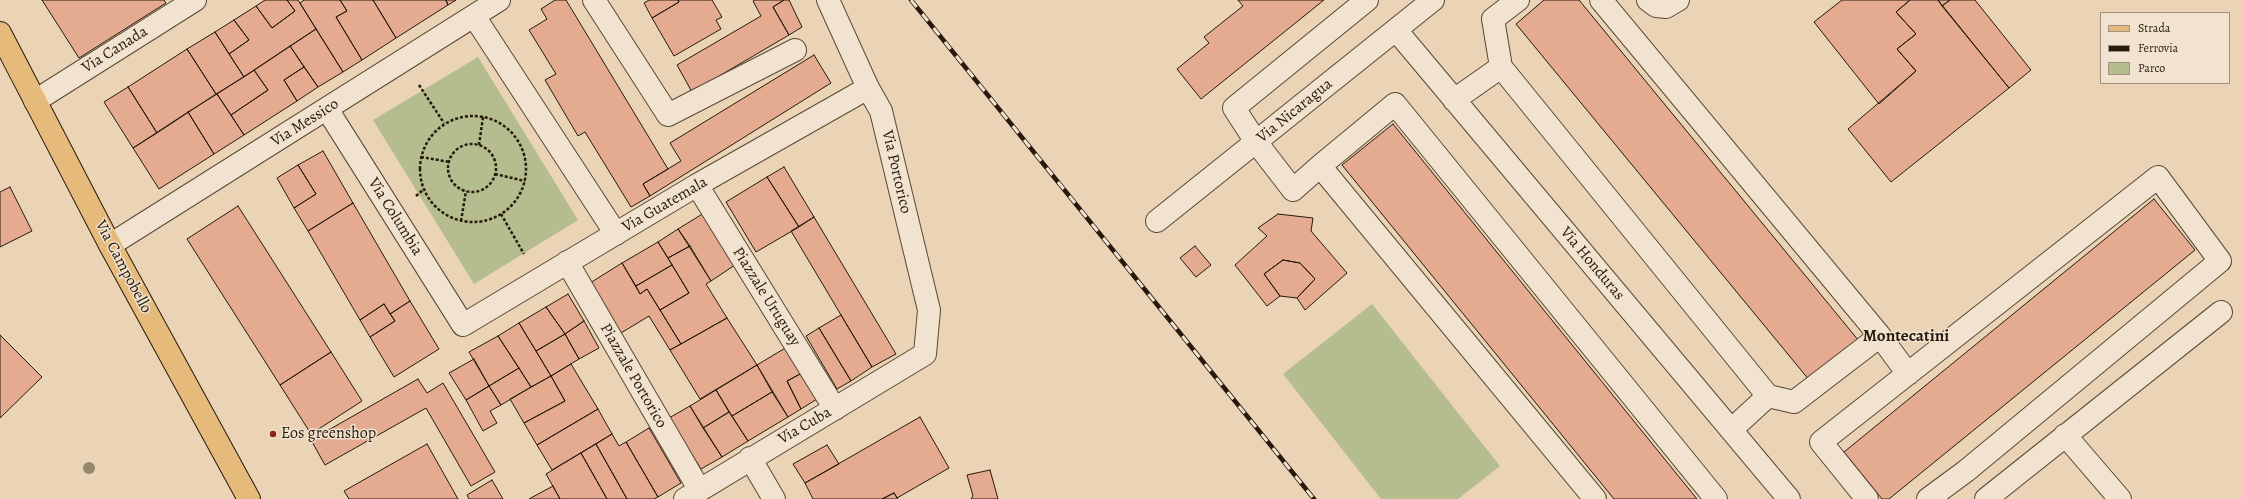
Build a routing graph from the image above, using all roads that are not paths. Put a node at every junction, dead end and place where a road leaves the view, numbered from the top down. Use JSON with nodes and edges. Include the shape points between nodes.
{"nodes":[{"id":1,"x":195,"y":0,"type":"edge"},
{"id":2,"x":499,"y":0,"type":"edge"},
{"id":3,"x":594,"y":0,"type":"edge"},
{"id":4,"x":828,"y":0,"type":"edge"},
{"id":5,"x":1367,"y":0,"type":"edge"},
{"id":6,"x":1433,"y":0,"type":"edge"},
{"id":7,"x":1518,"y":0,"type":"edge"},
{"id":8,"x":1601,"y":0,"type":"edge"},
{"id":9,"x":1648,"y":0,"type":"edge"},
{"id":10,"x":1678,"y":0,"type":"edge"},
{"id":11,"x":474,"y":16,"type":"junction"},
{"id":12,"x":1396,"y":30,"type":"junction"},
{"id":13,"x":0,"y":33,"type":"edge"},
{"id":14,"x":795,"y":50,"type":"dead end"},
{"id":15,"x":1501,"y":66,"type":"junction"},
{"id":16,"x":868,"y":88,"type":"junction"},
{"id":17,"x":1454,"y":100,"type":"junction"},
{"id":18,"x":35,"y":101,"type":"junction"},
{"id":19,"x":327,"y":110,"type":"junction"},
{"id":20,"x":1256,"y":142,"type":"junction"},
{"id":21,"x":1320,"y":166,"type":"junction"},
{"id":22,"x":697,"y":185,"type":"junction"},
{"id":23,"x":1157,"y":221,"type":"dead end"},
{"id":24,"x":616,"y":234,"type":"junction"},
{"id":25,"x":110,"y":245,"type":"junction"},
{"id":26,"x":567,"y":262,"type":"junction"},
{"id":27,"x":2221,"y":312,"type":"dead end"},
{"id":28,"x":463,"y":325,"type":"joint"},
{"id":29,"x":1880,"y":336,"type":"junction"},
{"id":30,"x":925,"y":354,"type":"joint"},
{"id":31,"x":1908,"y":374,"type":"junction"},
{"id":32,"x":1768,"y":396,"type":"junction"},
{"id":33,"x":835,"y":409,"type":"junction"},
{"id":34,"x":1731,"y":430,"type":"junction"},
{"id":35,"x":2065,"y":435,"type":"junction"},
{"id":36,"x":750,"y":458,"type":"junction"},
{"id":37,"x":1966,"y":471,"type":"junction"},
{"id":38,"x":692,"y":494,"type":"edge"},
{"id":39,"x":1988,"y":498,"type":"edge"},
{"id":40,"x":249,"y":499,"type":"edge"},
{"id":41,"x":774,"y":499,"type":"edge"},
{"id":42,"x":1595,"y":499,"type":"edge"},
{"id":43,"x":1716,"y":499,"type":"edge"},
{"id":44,"x":1789,"y":499,"type":"edge"},
{"id":45,"x":1867,"y":499,"type":"edge"},
{"id":46,"x":1928,"y":499,"type":"edge"},
{"id":47,"x":2120,"y":499,"type":"edge"}],
"edges":[{"from":1,"to":18,"type":"street","name":"Via Canada"},
{"from":2,"to":11,"type":"street","name":"Via Messico"},
{"from":3,"to":14,"type":"street","via":[[668,115]]},
{"from":4,"to":16,"type":"street","name":"Via Portorico"},
{"from":5,"to":20,"type":"street","via":[[1234,108]]},
{"from":6,"to":12,"type":"street","name":"Via Nicaragua"},
{"from":7,"to":15,"type":"street","via":[[1493,19]]},
{"from":8,"to":29,"type":"street"},
{"from":9,"to":10,"type":"street","via":[[1656,6],[1666,7]]},
{"from":11,"to":19,"type":"street","name":"Via Messico"},
{"from":11,"to":24,"type":"street"},
{"from":12,"to":17,"type":"street","name":"Via Honduras"},
{"from":12,"to":20,"type":"street","name":"Via Nicaragua"},
{"from":13,"to":18,"type":"main road","name":"Via Campobello"},
{"from":15,"to":17,"type":"street"},
{"from":15,"to":32,"type":"street"},
{"from":16,"to":22,"type":"street","name":"Via Guatemala"},
{"from":16,"to":30,"type":"street","name":"Via Portorico","via":[[881,111],[929,310]]},
{"from":17,"to":34,"type":"street","name":"Via Honduras"},
{"from":18,"to":25,"type":"main road","name":"Via Campobello"},
{"from":19,"to":25,"type":"street","name":"Via Messico"},
{"from":19,"to":28,"type":"street","name":"Via Columbia"},
{"from":20,"to":21,"type":"street","via":[[1293,190]]},
{"from":20,"to":23,"type":"street","name":"Via Nicaragua"},
{"from":21,"to":42,"type":"street"},
{"from":21,"to":43,"type":"street","via":[[1395,104]]},
{"from":22,"to":24,"type":"street","name":"Via Guatemala"},
{"from":22,"to":33,"type":"street","name":"Piazzale Uruguay"},
{"from":24,"to":26,"type":"street","name":"Via Guatemala"},
{"from":25,"to":40,"type":"main road","name":"Via Campobello"},
{"from":26,"to":28,"type":"street","name":"Via Guatemala"},
{"from":26,"to":38,"type":"street","name":"Piazzale Portorico"},
{"from":27,"to":35,"type":"street"},
{"from":29,"to":31,"type":"street"},
{"from":29,"to":32,"type":"street","via":[[1794,402]]},
{"from":30,"to":33,"type":"street","name":"Via Cuba"},
{"from":31,"to":37,"type":"street","via":[[2158,177],[2220,261]]},
{"from":31,"to":45,"type":"street","via":[[1821,442]]},
{"from":32,"to":34,"type":"street"},
{"from":33,"to":36,"type":"street","name":"Via Cuba"},
{"from":34,"to":44,"type":"street","name":"Via Honduras"},
{"from":35,"to":39,"type":"street"},
{"from":35,"to":47,"type":"street"},
{"from":36,"to":38,"type":"street","name":"Via Cuba"},
{"from":36,"to":41,"type":"street"},
{"from":37,"to":39,"type":"street"},
{"from":37,"to":46,"type":"street"}]}
